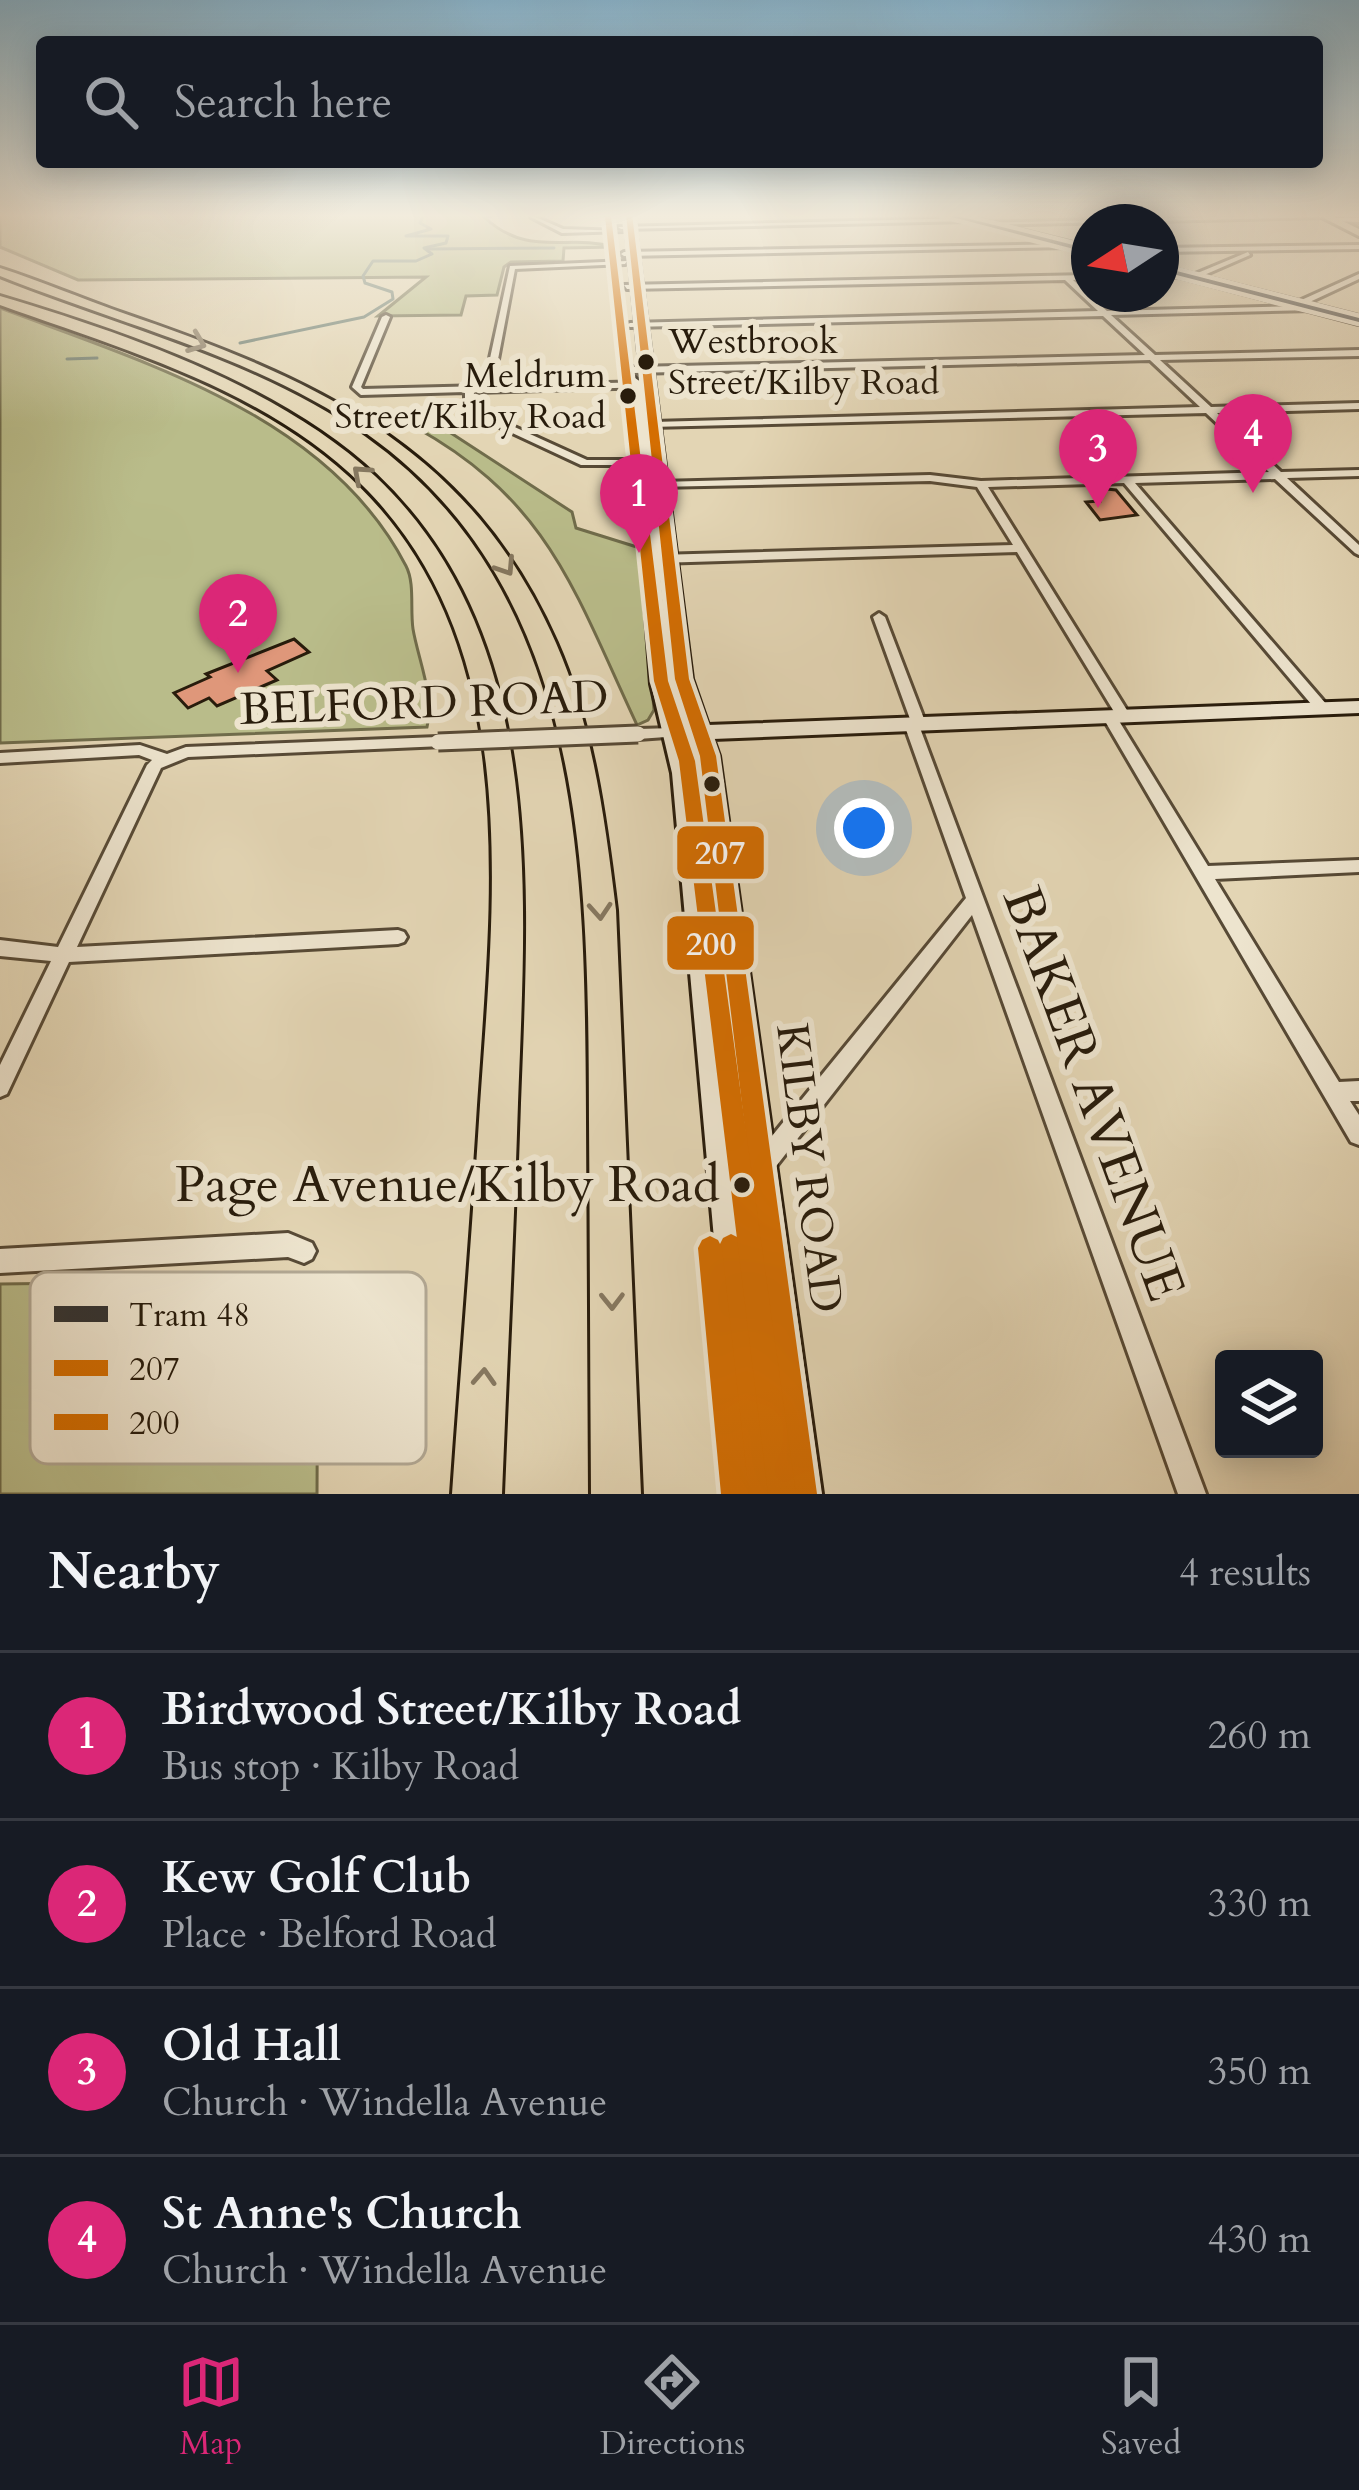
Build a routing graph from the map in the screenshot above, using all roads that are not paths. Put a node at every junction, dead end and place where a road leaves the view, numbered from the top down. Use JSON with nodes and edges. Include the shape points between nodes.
{"nodes":[{"id":1,"x":38,"y":284,"type":"edge"},
{"id":2,"x":509,"y":284,"type":"edge"},
{"id":3,"x":756,"y":284,"type":"edge"},
{"id":4,"x":1073,"y":284,"type":"edge"},
{"id":5,"x":1221,"y":284,"type":"edge"},
{"id":6,"x":1346,"y":284,"type":"edge"},
{"id":7,"x":632,"y":286,"type":"joint"},
{"id":8,"x":0,"y":300,"type":"edge"},
{"id":9,"x":1307,"y":306,"type":"junction"},
{"id":10,"x":1107,"y":314,"type":"junction"},
{"id":11,"x":386,"y":317,"type":"dead end"},
{"id":12,"x":1359,"y":320,"type":"edge"},
{"id":13,"x":636,"y":325,"type":"junction"},
{"id":14,"x":1359,"y":353,"type":"edge"},
{"id":15,"x":1154,"y":358,"type":"junction"},
{"id":16,"x":641,"y":378,"type":"junction"},
{"id":17,"x":488,"y":389,"type":"junction"},
{"id":18,"x":470,"y":390,"type":"junction"},
{"id":19,"x":1359,"y":406,"type":"edge"},
{"id":20,"x":1211,"y":410,"type":"junction"},
{"id":21,"x":653,"y":424,"type":"junction"},
{"id":22,"x":642,"y":463,"type":"junction"},
{"id":23,"x":1359,"y":473,"type":"edge"},
{"id":24,"x":1280,"y":475,"type":"junction"},
{"id":25,"x":1127,"y":480,"type":"junction"},
{"id":26,"x":981,"y":484,"type":"junction"},
{"id":27,"x":660,"y":485,"type":"junction"},
{"id":28,"x":1021,"y":548,"type":"junction"},
{"id":29,"x":1359,"y":551,"type":"edge"},
{"id":30,"x":660,"y":559,"type":"junction"},
{"id":31,"x":879,"y":617,"type":"dead end"},
{"id":32,"x":1359,"y":706,"type":"edge"},
{"id":33,"x":1322,"y":708,"type":"junction"},
{"id":34,"x":1116,"y":716,"type":"junction"},
{"id":35,"x":915,"y":724,"type":"junction"},
{"id":36,"x":675,"y":733,"type":"junction"},
{"id":37,"x":701,"y":733,"type":"junction"},
{"id":38,"x":0,"y":758,"type":"edge"},
{"id":39,"x":164,"y":759,"type":"junction"},
{"id":40,"x":1359,"y":866,"type":"edge"},
{"id":41,"x":1202,"y":873,"type":"junction"},
{"id":42,"x":974,"y":900,"type":"junction"},
{"id":43,"x":715,"y":925,"type":"junction"},
{"id":44,"x":398,"y":937,"type":"dead end"},
{"id":45,"x":0,"y":948,"type":"edge"},
{"id":46,"x":65,"y":955,"type":"junction"},
{"id":47,"x":0,"y":1087,"type":"edge"},
{"id":48,"x":1359,"y":1090,"type":"edge"},
{"id":49,"x":1334,"y":1092,"type":"junction"},
{"id":50,"x":1359,"y":1135,"type":"edge"},
{"id":51,"x":760,"y":1168,"type":"junction"},
{"id":52,"x":766,"y":1211,"type":"junction"},
{"id":53,"x":728,"y":1213,"type":"junction"},
{"id":54,"x":304,"y":1251,"type":"dead end"},
{"id":55,"x":0,"y":1261,"type":"edge"},
{"id":56,"x":478,"y":1494,"type":"edge"},
{"id":57,"x":616,"y":1494,"type":"edge"},
{"id":58,"x":755,"y":1494,"type":"edge"},
{"id":59,"x":803,"y":1494,"type":"edge"},
{"id":60,"x":1192,"y":1494,"type":"edge"}],
"edges":[{"from":1,"to":57,"type":"highway","one_way":true,"via":[[258,368],[376,432],[457,501],[535,619],[573,727],[600,899]]},
{"from":2,"to":17,"type":"street"},
{"from":3,"to":7,"type":"street"},
{"from":4,"to":10,"type":"street"},
{"from":5,"to":9,"type":"main road"},
{"from":6,"to":9,"type":"street"},
{"from":7,"to":13,"type":"street","name":"KILBY ROAD"},
{"from":56,"to":8,"type":"highway","one_way":true,"via":[[506,880],[494,734],[476,653],[429,554],[390,502],[313,436],[194,372]]},
{"from":9,"to":10,"type":"street"},
{"from":9,"to":12,"type":"main road"},
{"from":10,"to":13,"type":"street"},
{"from":10,"to":15,"type":"street"},
{"from":11,"to":18,"type":"street","via":[[356,386]]},
{"from":13,"to":16,"type":"street","name":"KILBY ROAD"},
{"from":14,"to":15,"type":"street"},
{"from":15,"to":16,"type":"street"},
{"from":15,"to":20,"type":"street"},
{"from":16,"to":17,"type":"street"},
{"from":16,"to":21,"type":"street","name":"KILBY ROAD"},
{"from":16,"to":22,"type":"street","name":"KILBY ROAD"},
{"from":17,"to":18,"type":"street"},
{"from":18,"to":22,"type":"street","via":[[468,409],[585,463]]},
{"from":19,"to":20,"type":"street"},
{"from":20,"to":21,"type":"street"},
{"from":20,"to":24,"type":"street"},
{"from":21,"to":27,"type":"street","name":"KILBY ROAD"},
{"from":22,"to":30,"type":"street","name":"KILBY ROAD"},
{"from":23,"to":24,"type":"street"},
{"from":24,"to":25,"type":"street"},
{"from":24,"to":29,"type":"street"},
{"from":25,"to":26,"type":"street"},
{"from":25,"to":33,"type":"street"},
{"from":26,"to":27,"type":"street","via":[[930,478]]},
{"from":26,"to":28,"type":"street"},
{"from":27,"to":30,"type":"street","name":"KILBY ROAD"},
{"from":28,"to":30,"type":"street"},
{"from":28,"to":34,"type":"street"},
{"from":30,"to":36,"type":"street","name":"KILBY ROAD","via":[[661,685]]},
{"from":30,"to":37,"type":"street","name":"KILBY ROAD","via":[[682,679]]},
{"from":31,"to":35,"type":"street","name":"BAKER AVENUE"},
{"from":32,"to":33,"type":"street","name":"BELFORD ROAD"},
{"from":33,"to":34,"type":"street","name":"BELFORD ROAD"},
{"from":34,"to":35,"type":"street","name":"BELFORD ROAD"},
{"from":34,"to":41,"type":"street"},
{"from":35,"to":37,"type":"street","name":"BELFORD ROAD"},
{"from":35,"to":42,"type":"street","name":"BAKER AVENUE"},
{"from":36,"to":37,"type":"street","name":"BELFORD ROAD"},
{"from":36,"to":39,"type":"street","name":"BELFORD ROAD","bridge":true},
{"from":36,"to":43,"type":"street","name":"KILBY ROAD"},
{"from":37,"to":43,"type":"street","name":"KILBY ROAD"},
{"from":38,"to":39,"type":"street","name":"BELFORD ROAD","via":[[140,750]]},
{"from":39,"to":46,"type":"street","via":[[150,772]]},
{"from":40,"to":41,"type":"street"},
{"from":41,"to":49,"type":"street"},
{"from":42,"to":51,"type":"street"},
{"from":42,"to":60,"type":"street","name":"BAKER AVENUE"},
{"from":43,"to":51,"type":"street","name":"KILBY ROAD"},
{"from":43,"to":53,"type":"street","name":"KILBY ROAD"},
{"from":44,"to":46,"type":"street"},
{"from":45,"to":46,"type":"street"},
{"from":46,"to":47,"type":"street"},
{"from":48,"to":49,"type":"street"},
{"from":49,"to":50,"type":"street"},
{"from":51,"to":52,"type":"street","name":"KILBY ROAD"},
{"from":52,"to":53,"type":"street"},
{"from":52,"to":59,"type":"street","name":"KILBY ROAD"},
{"from":53,"to":58,"type":"street","name":"KILBY ROAD"},
{"from":54,"to":55,"type":"street","via":[[288,1245]]}]}
